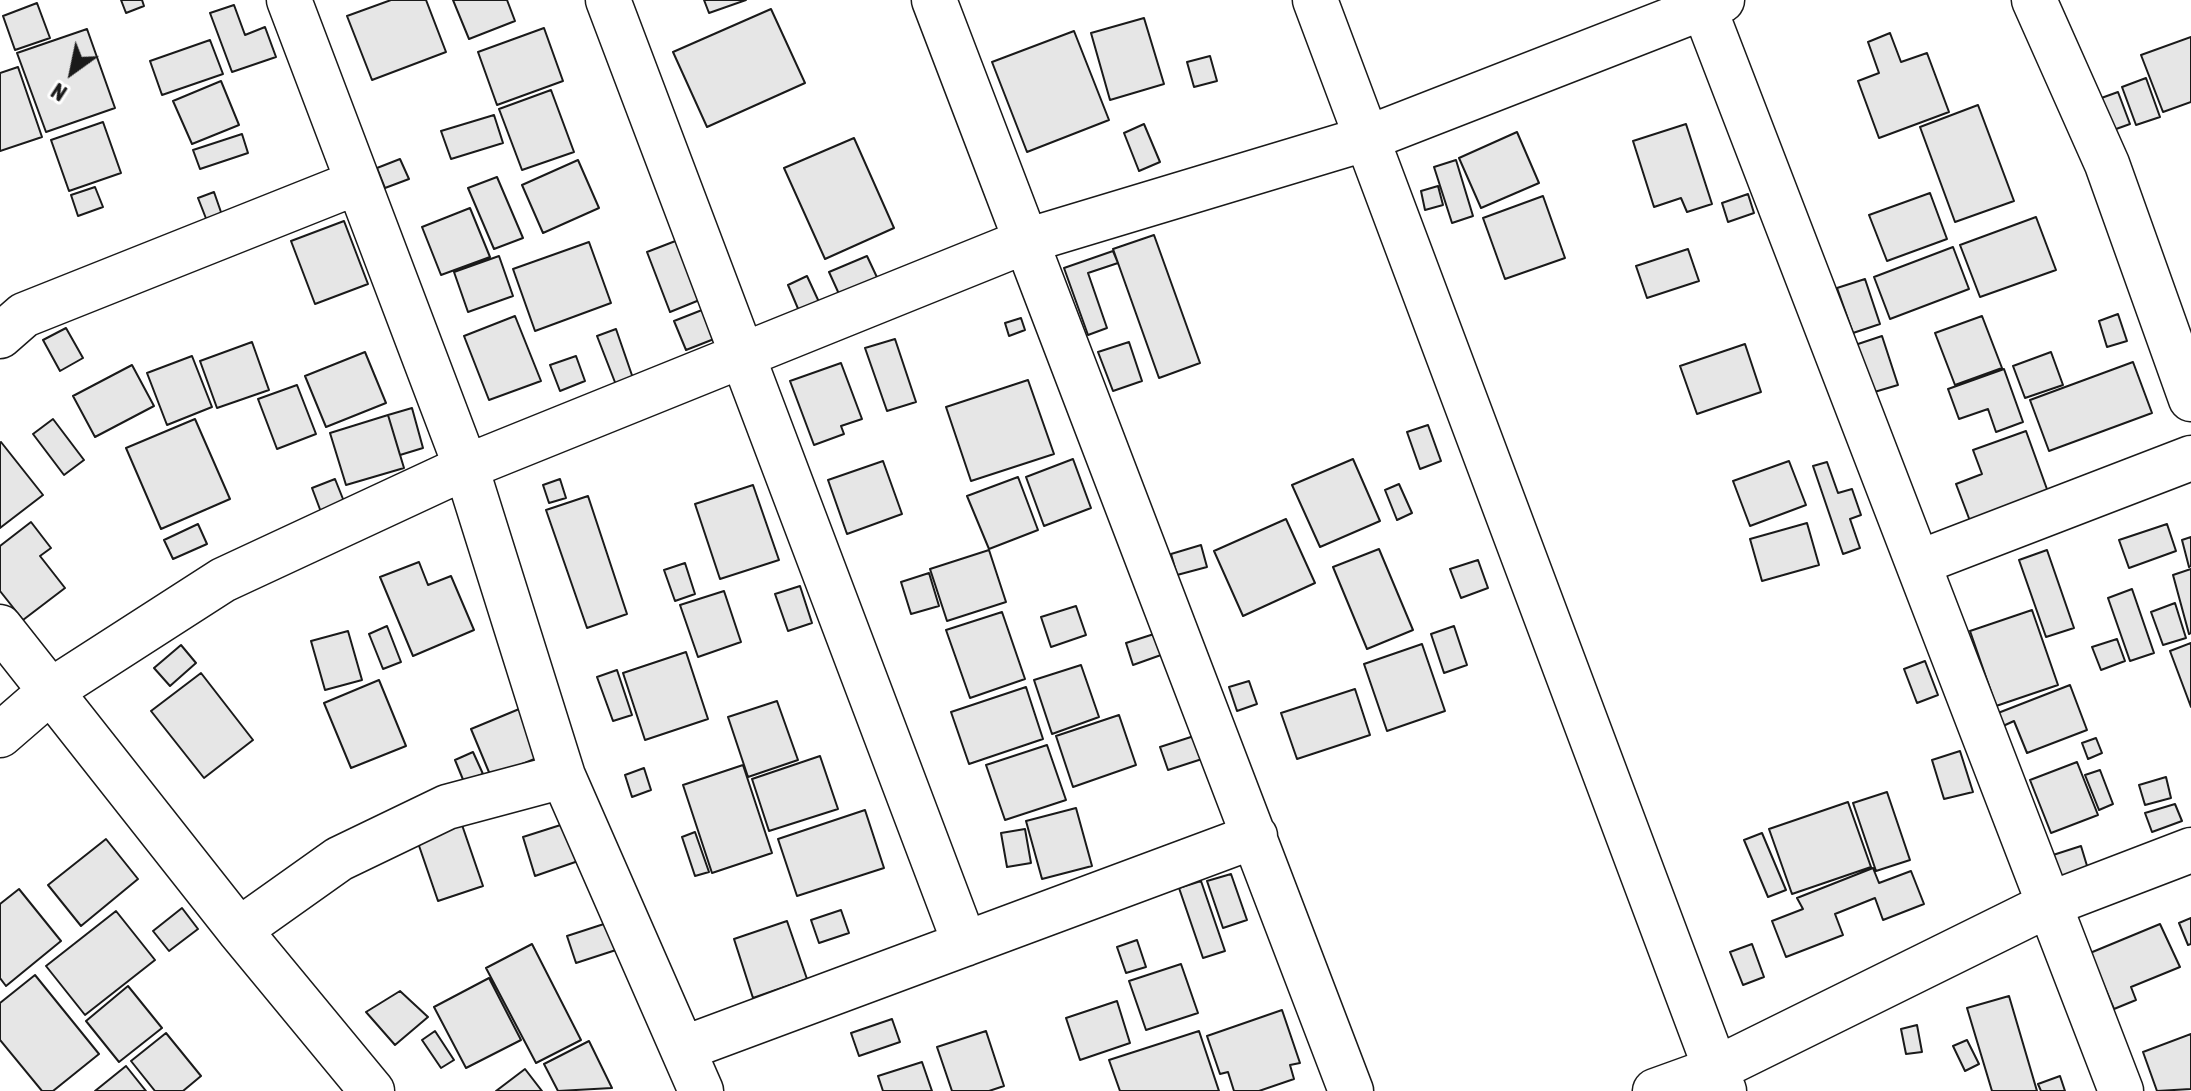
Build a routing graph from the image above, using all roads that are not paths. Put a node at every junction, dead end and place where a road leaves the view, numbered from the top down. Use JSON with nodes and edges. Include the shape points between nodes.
{"nodes":[{"id":1,"x":289,"y":0,"type":"edge"},
{"id":2,"x":608,"y":0,"type":"edge"},
{"id":3,"x":934,"y":0,"type":"edge"},
{"id":4,"x":1315,"y":0,"type":"edge"},
{"id":5,"x":2034,"y":0,"type":"edge"},
{"id":6,"x":1709,"y":3,"type":"edge"},
{"id":7,"x":1368,"y":138,"type":"junction"},
{"id":8,"x":358,"y":182,"type":"junction"},
{"id":9,"x":1026,"y":241,"type":"junction"},
{"id":10,"x":0,"y":336,"type":"edge"},
{"id":11,"x":743,"y":353,"type":"junction"},
{"id":12,"x":2191,"y":399,"type":"edge"},
{"id":13,"x":2191,"y":458,"type":"edge"},
{"id":14,"x":466,"y":467,"type":"junction"},
{"id":15,"x":1918,"y":563,"type":"junction"},
{"id":16,"x":0,"y":627,"type":"edge"},
{"id":17,"x":52,"y":690,"type":"junction"},
{"id":18,"x":0,"y":735,"type":"edge"},
{"id":19,"x":563,"y":776,"type":"junction"},
{"id":20,"x":1255,"y":836,"type":"junction"},
{"id":21,"x":2191,"y":850,"type":"edge"},
{"id":22,"x":2050,"y":904,"type":"junction"},
{"id":23,"x":239,"y":930,"type":"junction"},
{"id":24,"x":965,"y":944,"type":"junction"},
{"id":25,"x":685,"y":1048,"type":"junction"},
{"id":26,"x":1720,"y":1080,"type":"edge"},
{"id":27,"x":372,"y":1091,"type":"edge"},
{"id":28,"x":701,"y":1091,"type":"edge"},
{"id":29,"x":1351,"y":1091,"type":"edge"},
{"id":30,"x":1655,"y":1091,"type":"edge"},
{"id":31,"x":2121,"y":1091,"type":"edge"}],
"edges":[{"from":1,"to":8,"type":"street"},
{"from":2,"to":11,"type":"street"},
{"from":3,"to":9,"type":"street"},
{"from":4,"to":7,"type":"street"},
{"from":5,"to":12,"type":"street","via":[[2107,164]]},
{"from":6,"to":7,"type":"street"},
{"from":6,"to":15,"type":"street"},
{"from":7,"to":9,"type":"street"},
{"from":7,"to":26,"type":"street"},
{"from":8,"to":10,"type":"street","via":[[24,315]]},
{"from":8,"to":14,"type":"street"},
{"from":9,"to":11,"type":"street"},
{"from":9,"to":20,"type":"street"},
{"from":11,"to":14,"type":"street"},
{"from":11,"to":24,"type":"street"},
{"from":13,"to":15,"type":"street"},
{"from":14,"to":17,"type":"street","via":[[223,580]]},
{"from":14,"to":19,"type":"street"},
{"from":15,"to":22,"type":"street"},
{"from":16,"to":17,"type":"street"},
{"from":17,"to":18,"type":"street"},
{"from":17,"to":23,"type":"street"},
{"from":19,"to":23,"type":"street","via":[[447,807],[339,859]]},
{"from":19,"to":25,"type":"street"},
{"from":20,"to":24,"type":"street"},
{"from":20,"to":29,"type":"street"},
{"from":21,"to":22,"type":"street"},
{"from":22,"to":26,"type":"street"},
{"from":22,"to":31,"type":"street"},
{"from":23,"to":27,"type":"street"},
{"from":24,"to":25,"type":"street"},
{"from":25,"to":28,"type":"street"},
{"from":26,"to":30,"type":"street"}]}
